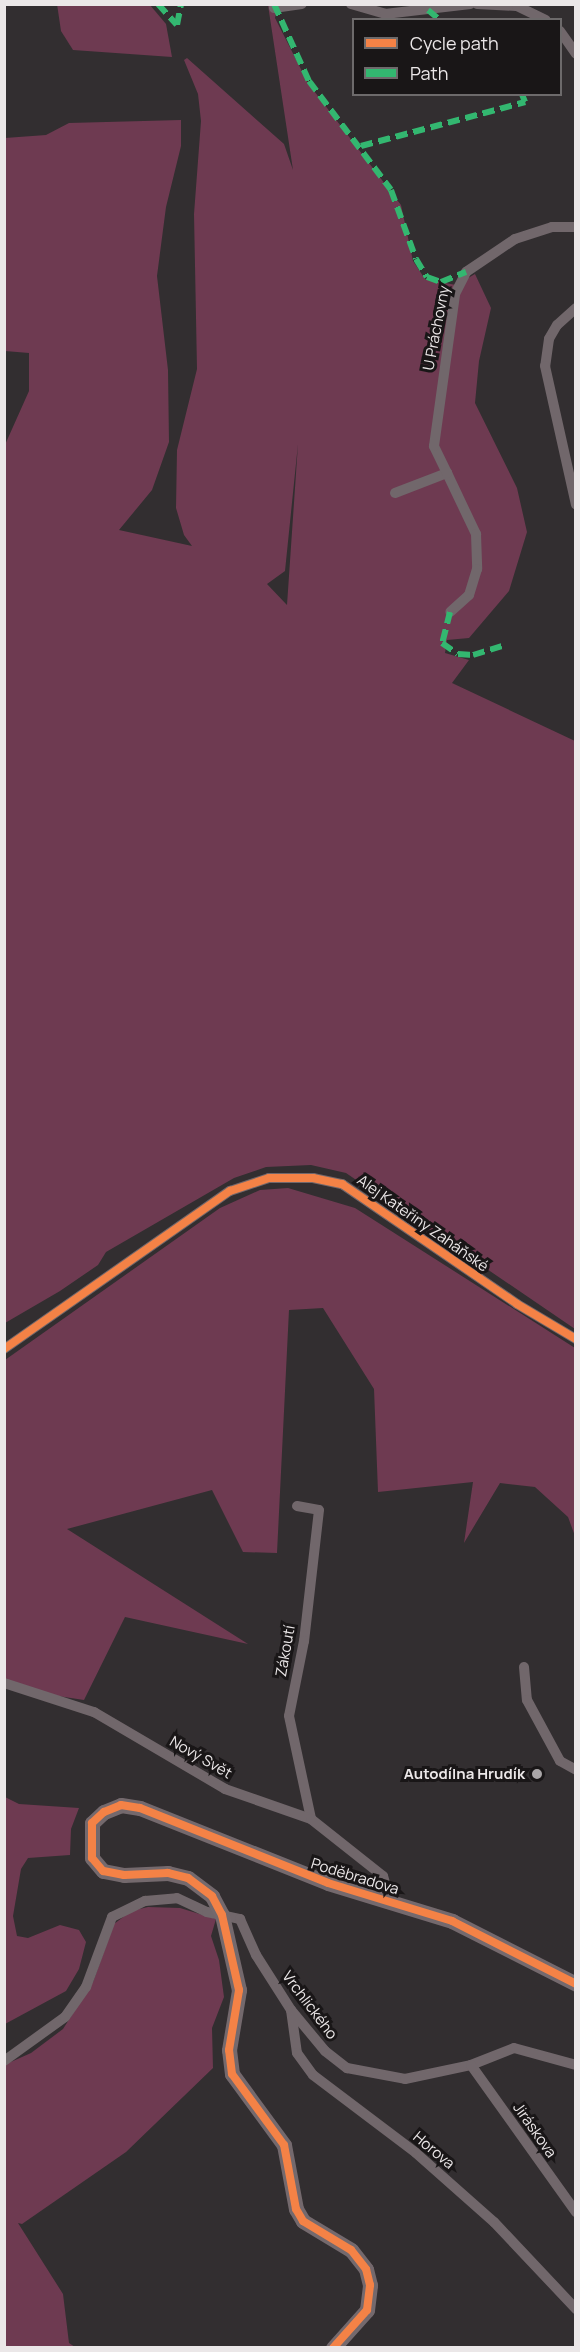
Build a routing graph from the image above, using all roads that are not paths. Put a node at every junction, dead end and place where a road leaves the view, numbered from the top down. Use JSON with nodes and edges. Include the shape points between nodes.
{"nodes":[{"id":1,"x":302,"y":4,"type":"edge"},
{"id":2,"x":351,"y":4,"type":"edge"},
{"id":3,"x":470,"y":4,"type":"edge"},
{"id":4,"x":477,"y":4,"type":"edge"},
{"id":5,"x":274,"y":8,"type":"dead end"},
{"id":6,"x":542,"y":18,"type":"edge"},
{"id":7,"x":562,"y":33,"type":"edge"},
{"id":8,"x":576,"y":54,"type":"edge"},
{"id":9,"x":576,"y":227,"type":"edge"},
{"id":10,"x":576,"y":308,"type":"edge"},
{"id":11,"x":447,"y":473,"type":"junction"},
{"id":12,"x":395,"y":493,"type":"dead end"},
{"id":13,"x":576,"y":505,"type":"edge"},
{"id":14,"x":450,"y":612,"type":"dead end"},
{"id":15,"x":576,"y":1339,"type":"edge"},
{"id":16,"x":4,"y":1349,"type":"edge"},
{"id":17,"x":297,"y":1506,"type":"dead end"},
{"id":18,"x":524,"y":1667,"type":"dead end"},
{"id":19,"x":4,"y":1683,"type":"edge"},
{"id":20,"x":576,"y":1770,"type":"edge"},
{"id":21,"x":311,"y":1819,"type":"junction"},
{"id":22,"x":390,"y":1901,"type":"junction"},
{"id":23,"x":222,"y":1915,"type":"junction"},
{"id":24,"x":576,"y":1984,"type":"edge"},
{"id":25,"x":291,"y":2010,"type":"junction"},
{"id":26,"x":4,"y":2061,"type":"edge"},
{"id":27,"x":471,"y":2065,"type":"junction"},
{"id":28,"x":576,"y":2065,"type":"edge"},
{"id":29,"x":576,"y":2212,"type":"edge"},
{"id":30,"x":576,"y":2309,"type":"edge"},
{"id":31,"x":333,"y":2348,"type":"edge"}],
"edges":[{"from":1,"to":5,"type":"street"},
{"from":2,"to":3,"type":"street","via":[[385,14]]},
{"from":4,"to":6,"type":"street","via":[[517,6]]},
{"from":7,"to":8,"type":"street"},
{"from":9,"to":11,"type":"street","name":"U Práchovny","via":[[552,227],[515,239],[466,272],[457,287],[434,446]]},
{"from":10,"to":13,"type":"street","via":[[557,325],[549,339],[545,366]]},
{"from":11,"to":12,"type":"street"},
{"from":11,"to":14,"type":"street","name":"U Práchovny","via":[[476,534],[477,569],[469,596]]},
{"from":15,"to":16,"type":"street","name":"Alej Kateřiny Zaháňské","via":[[517,1304],[342,1184],[313,1178],[269,1178],[230,1191]]},
{"from":17,"to":21,"type":"street","name":"Zákoutí","via":[[319,1510],[304,1641],[289,1716]]},
{"from":18,"to":20,"type":"street","via":[[527,1700],[560,1761]]},
{"from":19,"to":21,"type":"street","name":"Nový Svět","via":[[94,1712],[225,1789]]},
{"from":21,"to":22,"type":"street","name":"Nový Svět","via":[[382,1876]]},
{"from":22,"to":23,"type":"street","name":"Poděbradova","via":[[328,1883],[140,1808],[121,1805],[104,1812],[92,1823],[92,1858],[103,1871],[124,1875],[168,1873],[188,1878],[212,1896]]},
{"from":22,"to":24,"type":"street","name":"Poděbradova","via":[[452,1921]]},
{"from":23,"to":25,"type":"street","name":"Vrchlického","via":[[240,1920],[255,1955]]},
{"from":23,"to":26,"type":"street","name":"Vrchlického","via":[[177,1898],[145,1901],[121,1911],[104,1931],[86,1987],[65,2017]]},
{"from":23,"to":31,"type":"street","via":[[239,1990],[229,2050],[232,2074],[284,2145],[296,2209],[303,2221],[351,2250],[366,2269],[370,2285],[367,2310]]},
{"from":25,"to":27,"type":"street","name":"Vrchlického","via":[[325,2051],[347,2068],[405,2079]]},
{"from":25,"to":30,"type":"street","name":"Horova","via":[[297,2053],[313,2075],[416,2153],[494,2222]]},
{"from":27,"to":28,"type":"street","name":"Vrchlického","via":[[514,2048]]},
{"from":27,"to":29,"type":"street","name":"Jiráskova"}]}
